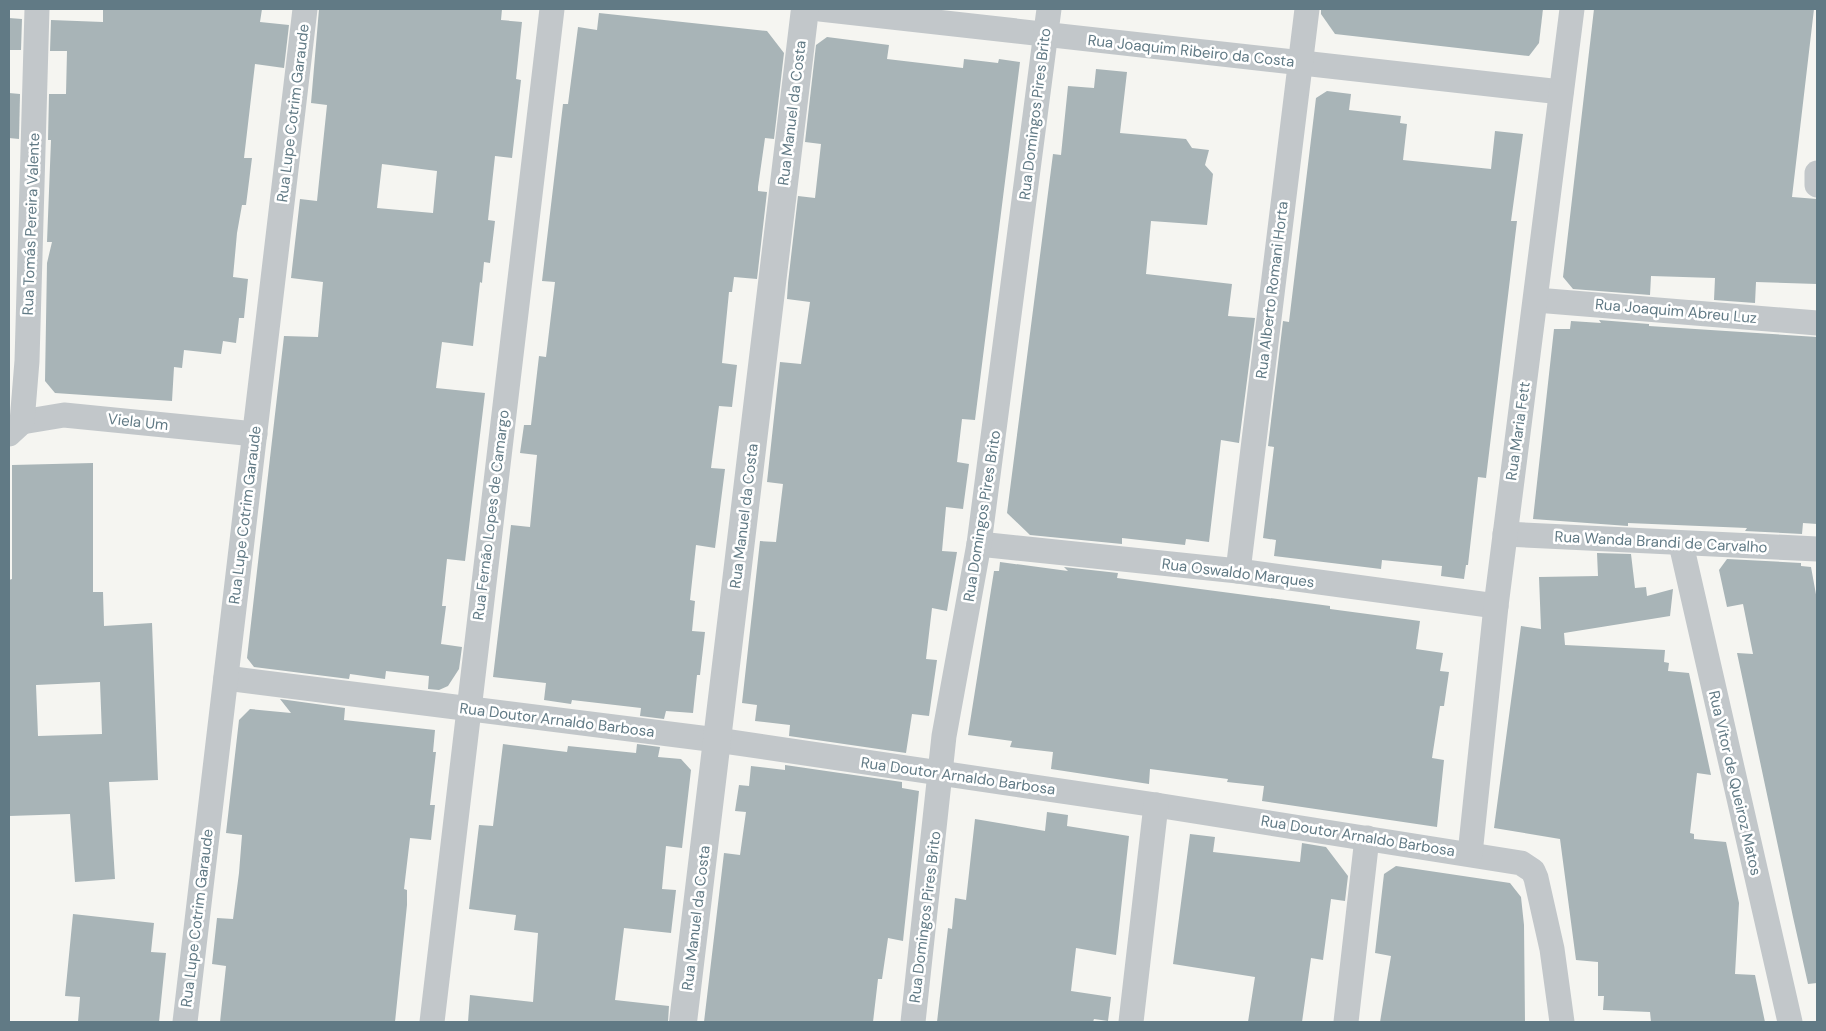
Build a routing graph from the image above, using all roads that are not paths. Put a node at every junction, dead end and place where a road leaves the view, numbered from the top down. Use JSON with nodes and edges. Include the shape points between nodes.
{"nodes":[{"id":1,"x":37,"y":9,"type":"edge"},
{"id":2,"x":305,"y":9,"type":"edge"},
{"id":3,"x":552,"y":9,"type":"edge"},
{"id":4,"x":805,"y":9,"type":"edge"},
{"id":5,"x":820,"y":9,"type":"edge"},
{"id":6,"x":1049,"y":9,"type":"edge"},
{"id":7,"x":1307,"y":9,"type":"edge"},
{"id":8,"x":1572,"y":9,"type":"edge"},
{"id":9,"x":1046,"y":35,"type":"junction"},
{"id":10,"x":1300,"y":64,"type":"junction"},
{"id":11,"x":1561,"y":92,"type":"junction"},
{"id":12,"x":1536,"y":300,"type":"junction"},
{"id":13,"x":1817,"y":323,"type":"edge"},
{"id":14,"x":16,"y":428,"type":"edge"},
{"id":15,"x":254,"y":434,"type":"junction"},
{"id":16,"x":1504,"y":534,"type":"junction"},
{"id":17,"x":979,"y":544,"type":"junction"},
{"id":18,"x":1681,"y":544,"type":"junction"},
{"id":19,"x":1817,"y":550,"type":"edge"},
{"id":20,"x":1238,"y":571,"type":"junction"},
{"id":21,"x":1496,"y":606,"type":"junction"},
{"id":22,"x":226,"y":678,"type":"junction"},
{"id":23,"x":468,"y":710,"type":"junction"},
{"id":24,"x":717,"y":740,"type":"junction"},
{"id":25,"x":940,"y":773,"type":"junction"},
{"id":26,"x":1156,"y":805,"type":"junction"},
{"id":27,"x":1367,"y":838,"type":"junction"},
{"id":28,"x":1470,"y":854,"type":"junction"},
{"id":29,"x":185,"y":1022,"type":"edge"},
{"id":30,"x":432,"y":1022,"type":"edge"},
{"id":31,"x":683,"y":1022,"type":"edge"},
{"id":32,"x":913,"y":1022,"type":"edge"},
{"id":33,"x":1131,"y":1022,"type":"edge"},
{"id":34,"x":1346,"y":1022,"type":"edge"},
{"id":35,"x":1562,"y":1022,"type":"edge"},
{"id":36,"x":1790,"y":1022,"type":"edge"}],
"edges":[{"from":1,"to":14,"type":"street","name":"Rua Tomás Pereira Valente","via":[[27,361]]},
{"from":2,"to":15,"type":"street","name":"Rua Lupe Cotrim Garaude"},
{"from":3,"to":23,"type":"street","name":"Rua Fernão Lopes de Camargo"},
{"from":4,"to":24,"type":"street","name":"Rua Manuel da Costa"},
{"from":5,"to":9,"type":"street","name":"Rua Joaquim Ribeiro da Costa"},
{"from":6,"to":9,"type":"street","name":"Rua Domingos Pires Brito"},
{"from":7,"to":10,"type":"street","name":"Rua Alberto Romani Horta"},
{"from":8,"to":11,"type":"street","name":"Rua Maria Fett"},
{"from":9,"to":10,"type":"street","name":"Rua Joaquim Ribeiro da Costa"},
{"from":9,"to":17,"type":"street","name":"Rua Domingos Pires Brito"},
{"from":10,"to":11,"type":"street","name":"Rua Joaquim Ribeiro da Costa"},
{"from":10,"to":20,"type":"street","name":"Rua Alberto Romani Horta"},
{"from":11,"to":12,"type":"street","name":"Rua Maria Fett"},
{"from":12,"to":13,"type":"street","name":"Rua Joaquim Abreu Luz"},
{"from":12,"to":16,"type":"street","name":"Rua Maria Fett"},
{"from":14,"to":15,"type":"street","name":"Viela Um","via":[[64,415]]},
{"from":15,"to":22,"type":"street","name":"Rua Lupe Cotrim Garaude"},
{"from":16,"to":18,"type":"street","name":"Rua Wanda Brandi de Carvalho"},
{"from":16,"to":21,"type":"street","name":"Rua Maria Fett"},
{"from":17,"to":20,"type":"street","name":"Rua Oswaldo Marques"},
{"from":17,"to":25,"type":"street","name":"Rua Domingos Pires Brito"},
{"from":18,"to":19,"type":"street","name":"Rua Wanda Brandi de Carvalho"},
{"from":18,"to":36,"type":"street","name":"Rua Vitor de Queiroz Matos"},
{"from":20,"to":21,"type":"street","name":"Rua Oswaldo Marques"},
{"from":21,"to":28,"type":"street","name":"Rua Maria Fett"},
{"from":22,"to":23,"type":"street","name":"Rua Doutor Arnaldo Barbosa"},
{"from":22,"to":29,"type":"street","name":"Rua Lupe Cotrim Garaude"},
{"from":23,"to":24,"type":"street","name":"Rua Doutor Arnaldo Barbosa"},
{"from":23,"to":30,"type":"street","name":"Rua Fernão Lopes de Camargo"},
{"from":24,"to":25,"type":"street","name":"Rua Doutor Arnaldo Barbosa"},
{"from":24,"to":31,"type":"street","name":"Rua Manuel da Costa"},
{"from":25,"to":26,"type":"street","name":"Rua Doutor Arnaldo Barbosa"},
{"from":25,"to":32,"type":"street","name":"Rua Domingos Pires Brito"},
{"from":26,"to":27,"type":"street","name":"Rua Doutor Arnaldo Barbosa"},
{"from":26,"to":33,"type":"street"},
{"from":27,"to":28,"type":"street","name":"Rua Doutor Arnaldo Barbosa"},
{"from":27,"to":34,"type":"street"},
{"from":28,"to":35,"type":"street","name":"Rua Doutor Arnaldo Barbosa","via":[[1521,863],[1533,871],[1552,949]]}]}
